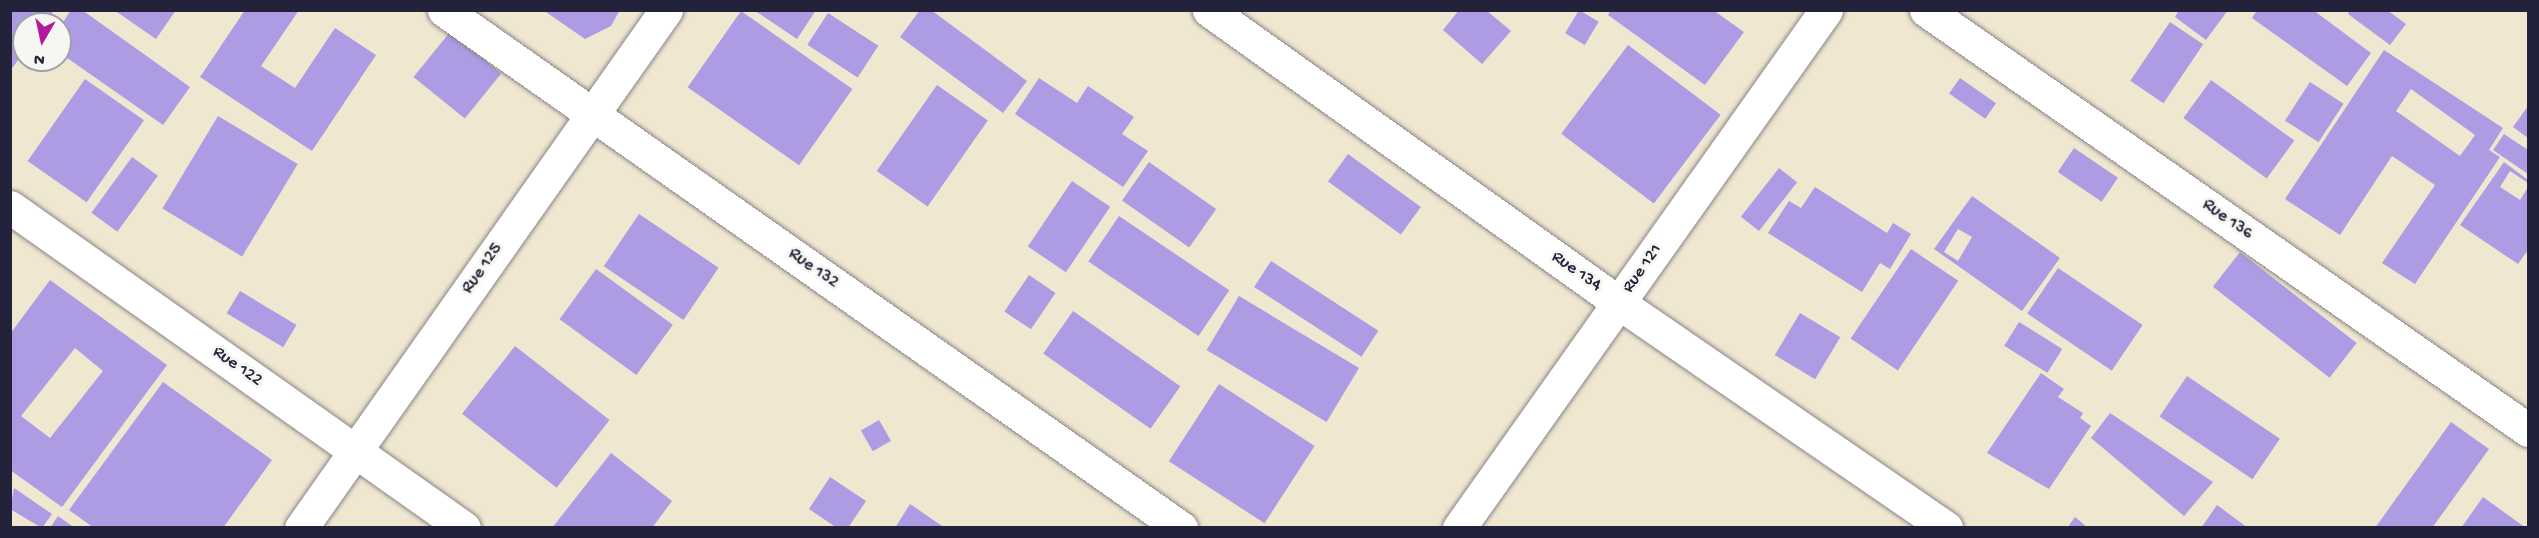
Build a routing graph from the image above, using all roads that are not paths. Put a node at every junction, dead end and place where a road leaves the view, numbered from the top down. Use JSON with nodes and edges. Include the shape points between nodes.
{"nodes":[{"id":1,"x":444,"y":10,"type":"edge"},
{"id":2,"x":666,"y":10,"type":"edge"},
{"id":3,"x":1209,"y":10,"type":"edge"},
{"id":4,"x":1826,"y":10,"type":"edge"},
{"id":5,"x":1926,"y":10,"type":"edge"},
{"id":6,"x":592,"y":114,"type":"junction"},
{"id":7,"x":10,"y":207,"type":"edge"},
{"id":8,"x":1619,"y":303,"type":"junction"},
{"id":9,"x":2529,"y":430,"type":"edge"},
{"id":10,"x":355,"y":450,"type":"junction"},
{"id":11,"x":301,"y":528,"type":"edge"},
{"id":12,"x":464,"y":528,"type":"edge"},
{"id":13,"x":1181,"y":528,"type":"edge"},
{"id":14,"x":1459,"y":528,"type":"edge"},
{"id":15,"x":1946,"y":528,"type":"edge"}],
"edges":[{"from":1,"to":6,"type":"street","name":"Rue 132"},
{"from":2,"to":6,"type":"street","name":"Rue 125"},
{"from":3,"to":8,"type":"street","name":"Rue 134"},
{"from":4,"to":8,"type":"street","name":"Rue 121"},
{"from":5,"to":9,"type":"street","name":"Rue 136"},
{"from":6,"to":10,"type":"street","name":"Rue 125"},
{"from":6,"to":13,"type":"street","name":"Rue 132"},
{"from":7,"to":10,"type":"street","name":"Rue 122"},
{"from":8,"to":14,"type":"street","name":"Rue 121"},
{"from":8,"to":15,"type":"street","name":"Rue 134"},
{"from":10,"to":11,"type":"street","name":"Rue 125"},
{"from":10,"to":12,"type":"street","name":"Rue 122"}]}
